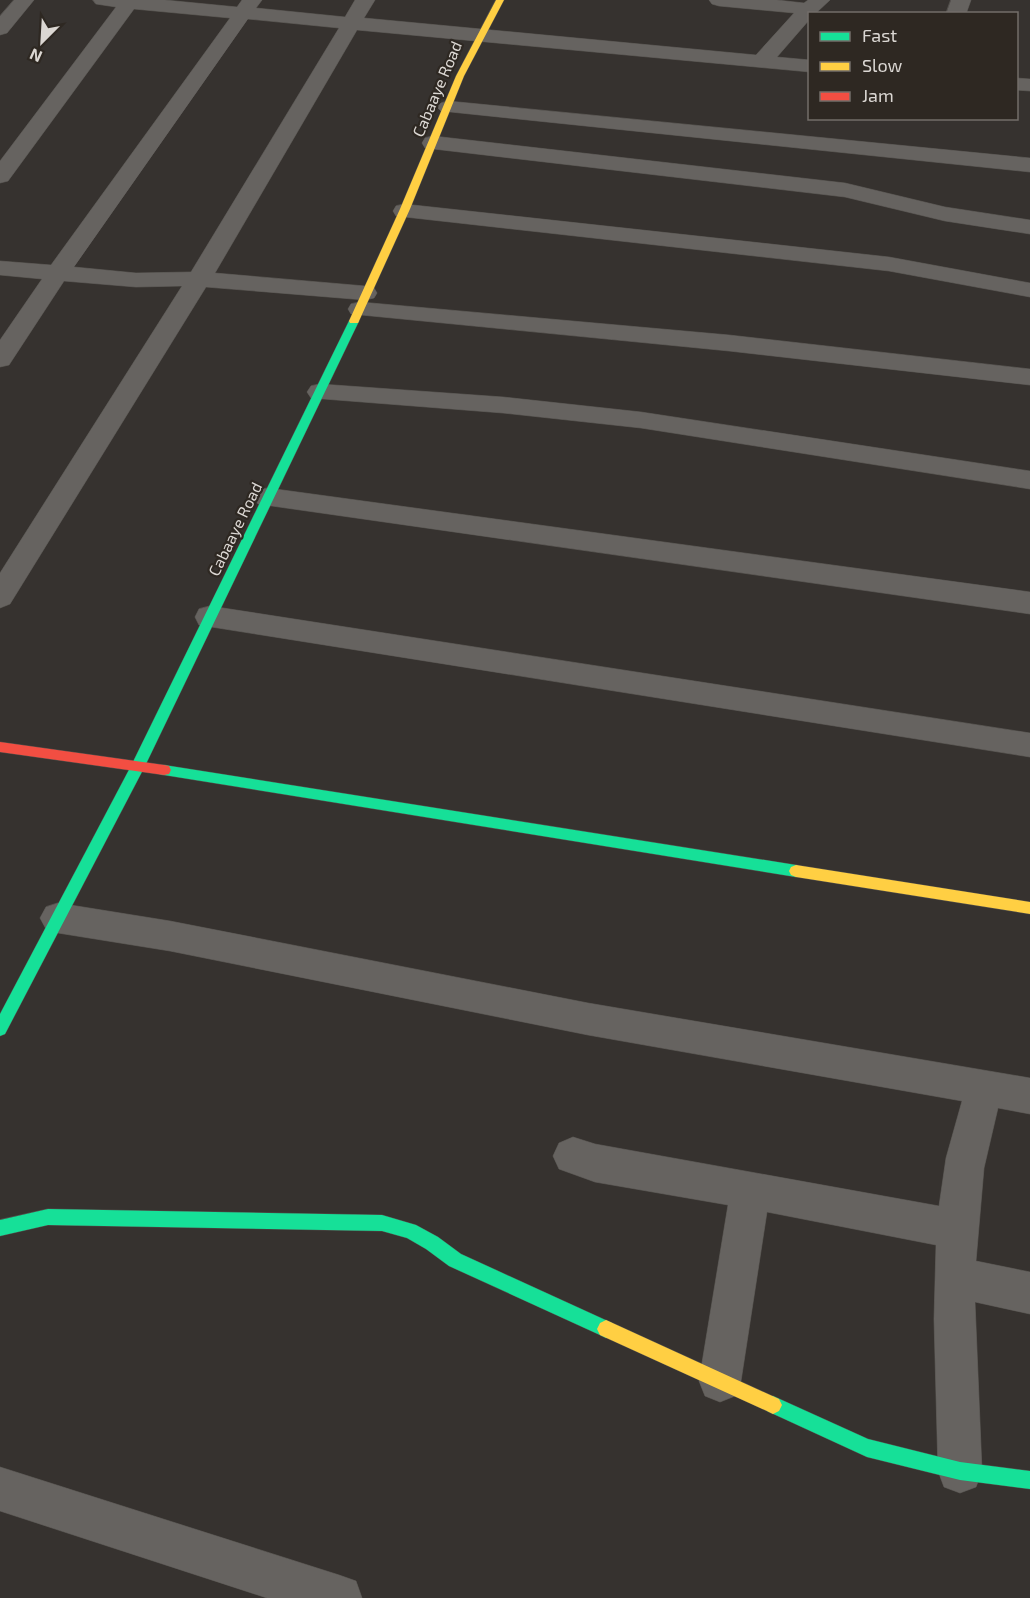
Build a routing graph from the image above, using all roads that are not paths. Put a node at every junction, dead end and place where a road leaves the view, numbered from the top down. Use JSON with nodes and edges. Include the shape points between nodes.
{"nodes":[{"id":1,"x":24,"y":0,"type":"edge"},
{"id":2,"x":103,"y":0,"type":"edge"},
{"id":3,"x":365,"y":0,"type":"edge"},
{"id":4,"x":500,"y":0,"type":"edge"},
{"id":5,"x":719,"y":0,"type":"edge"},
{"id":6,"x":130,"y":1,"type":"edge"},
{"id":7,"x":814,"y":4,"type":"edge"},
{"id":8,"x":248,"y":6,"type":"edge"},
{"id":9,"x":352,"y":23,"type":"junction"},
{"id":10,"x":0,"y":29,"type":"edge"},
{"id":11,"x":478,"y":34,"type":"junction"},
{"id":12,"x":762,"y":62,"type":"junction"},
{"id":13,"x":808,"y":66,"type":"edge"},
{"id":14,"x":448,"y":107,"type":"junction"},
{"id":15,"x":433,"y":143,"type":"junction"},
{"id":16,"x":1030,"y":165,"type":"edge"},
{"id":17,"x":0,"y":176,"type":"edge"},
{"id":18,"x":404,"y":211,"type":"junction"},
{"id":19,"x":1030,"y":227,"type":"edge"},
{"id":20,"x":0,"y":268,"type":"edge"},
{"id":21,"x":57,"y":273,"type":"junction"},
{"id":22,"x":198,"y":279,"type":"junction"},
{"id":23,"x":1030,"y":290,"type":"edge"},
{"id":24,"x":363,"y":301,"type":"junction"},
{"id":25,"x":0,"y":359,"type":"edge"},
{"id":26,"x":1030,"y":377,"type":"edge"},
{"id":27,"x":320,"y":392,"type":"junction"},
{"id":28,"x":1030,"y":480,"type":"edge"},
{"id":29,"x":268,"y":497,"type":"junction"},
{"id":30,"x":0,"y":597,"type":"edge"},
{"id":31,"x":1030,"y":603,"type":"edge"},
{"id":32,"x":210,"y":616,"type":"junction"},
{"id":33,"x":1030,"y":745,"type":"edge"},
{"id":34,"x":0,"y":747,"type":"edge"},
{"id":35,"x":138,"y":766,"type":"junction"},
{"id":36,"x":1030,"y":908,"type":"edge"},
{"id":37,"x":58,"y":918,"type":"junction"},
{"id":38,"x":0,"y":1029,"type":"edge"},
{"id":39,"x":984,"y":1088,"type":"junction"},
{"id":40,"x":1030,"y":1096,"type":"edge"},
{"id":41,"x":573,"y":1156,"type":"dead end"},
{"id":42,"x":750,"y":1190,"type":"junction"},
{"id":43,"x":0,"y":1228,"type":"edge"},
{"id":44,"x":957,"y":1229,"type":"junction"},
{"id":45,"x":956,"y":1277,"type":"junction"},
{"id":46,"x":1030,"y":1293,"type":"edge"},
{"id":47,"x":720,"y":1381,"type":"junction"},
{"id":48,"x":960,"y":1471,"type":"junction"},
{"id":49,"x":1030,"y":1480,"type":"edge"},
{"id":50,"x":0,"y":1489,"type":"edge"},
{"id":51,"x":339,"y":1598,"type":"edge"}],
"edges":[{"from":1,"to":10,"type":"street"},
{"from":2,"to":6,"type":"street"},
{"from":3,"to":9,"type":"street"},
{"from":4,"to":11,"type":"street","name":"Cabaaye Road"},
{"from":5,"to":7,"type":"street"},
{"from":6,"to":8,"type":"street"},
{"from":6,"to":17,"type":"street"},
{"from":7,"to":12,"type":"street"},
{"from":8,"to":9,"type":"street"},
{"from":8,"to":21,"type":"street"},
{"from":9,"to":11,"type":"street"},
{"from":9,"to":22,"type":"street"},
{"from":11,"to":12,"type":"street"},
{"from":11,"to":14,"type":"street","name":"Cabaaye Road"},
{"from":12,"to":13,"type":"street"},
{"from":14,"to":15,"type":"street","name":"Cabaaye Road"},
{"from":14,"to":16,"type":"street"},
{"from":15,"to":18,"type":"street","name":"Cabaaye Road"},
{"from":15,"to":19,"type":"street","via":[[845,190],[945,214]]},
{"from":18,"to":23,"type":"street","via":[[890,264]]},
{"from":18,"to":24,"type":"street","name":"Cabaaye Road"},
{"from":20,"to":21,"type":"street"},
{"from":21,"to":22,"type":"street","via":[[136,280]]},
{"from":21,"to":25,"type":"street"},
{"from":22,"to":24,"type":"street"},
{"from":22,"to":30,"type":"street"},
{"from":24,"to":26,"type":"street"},
{"from":24,"to":27,"type":"street","name":"Cabaaye Road"},
{"from":27,"to":28,"type":"street","via":[[641,420]]},
{"from":27,"to":29,"type":"street","name":"Cabaaye Road"},
{"from":29,"to":31,"type":"street"},
{"from":29,"to":32,"type":"street","name":"Cabaaye Road"},
{"from":32,"to":33,"type":"street"},
{"from":32,"to":35,"type":"street","name":"Cabaaye Road"},
{"from":34,"to":35,"type":"street"},
{"from":35,"to":36,"type":"street"},
{"from":35,"to":37,"type":"street","name":"Cabaaye Road"},
{"from":37,"to":38,"type":"street","name":"Cabaaye Road"},
{"from":37,"to":39,"type":"street","via":[[170,936],[588,1019]]},
{"from":39,"to":40,"type":"street"},
{"from":39,"to":44,"type":"street","via":[[964,1167]]},
{"from":41,"to":42,"type":"street"},
{"from":42,"to":44,"type":"street"},
{"from":42,"to":47,"type":"street"},
{"from":43,"to":47,"type":"street","via":[[48,1217],[382,1223],[410,1232],[455,1260]]},
{"from":44,"to":45,"type":"street"},
{"from":45,"to":46,"type":"street"},
{"from":45,"to":48,"type":"street"},
{"from":47,"to":48,"type":"street","via":[[867,1448]]},
{"from":48,"to":49,"type":"street"},
{"from":50,"to":51,"type":"street"}]}
